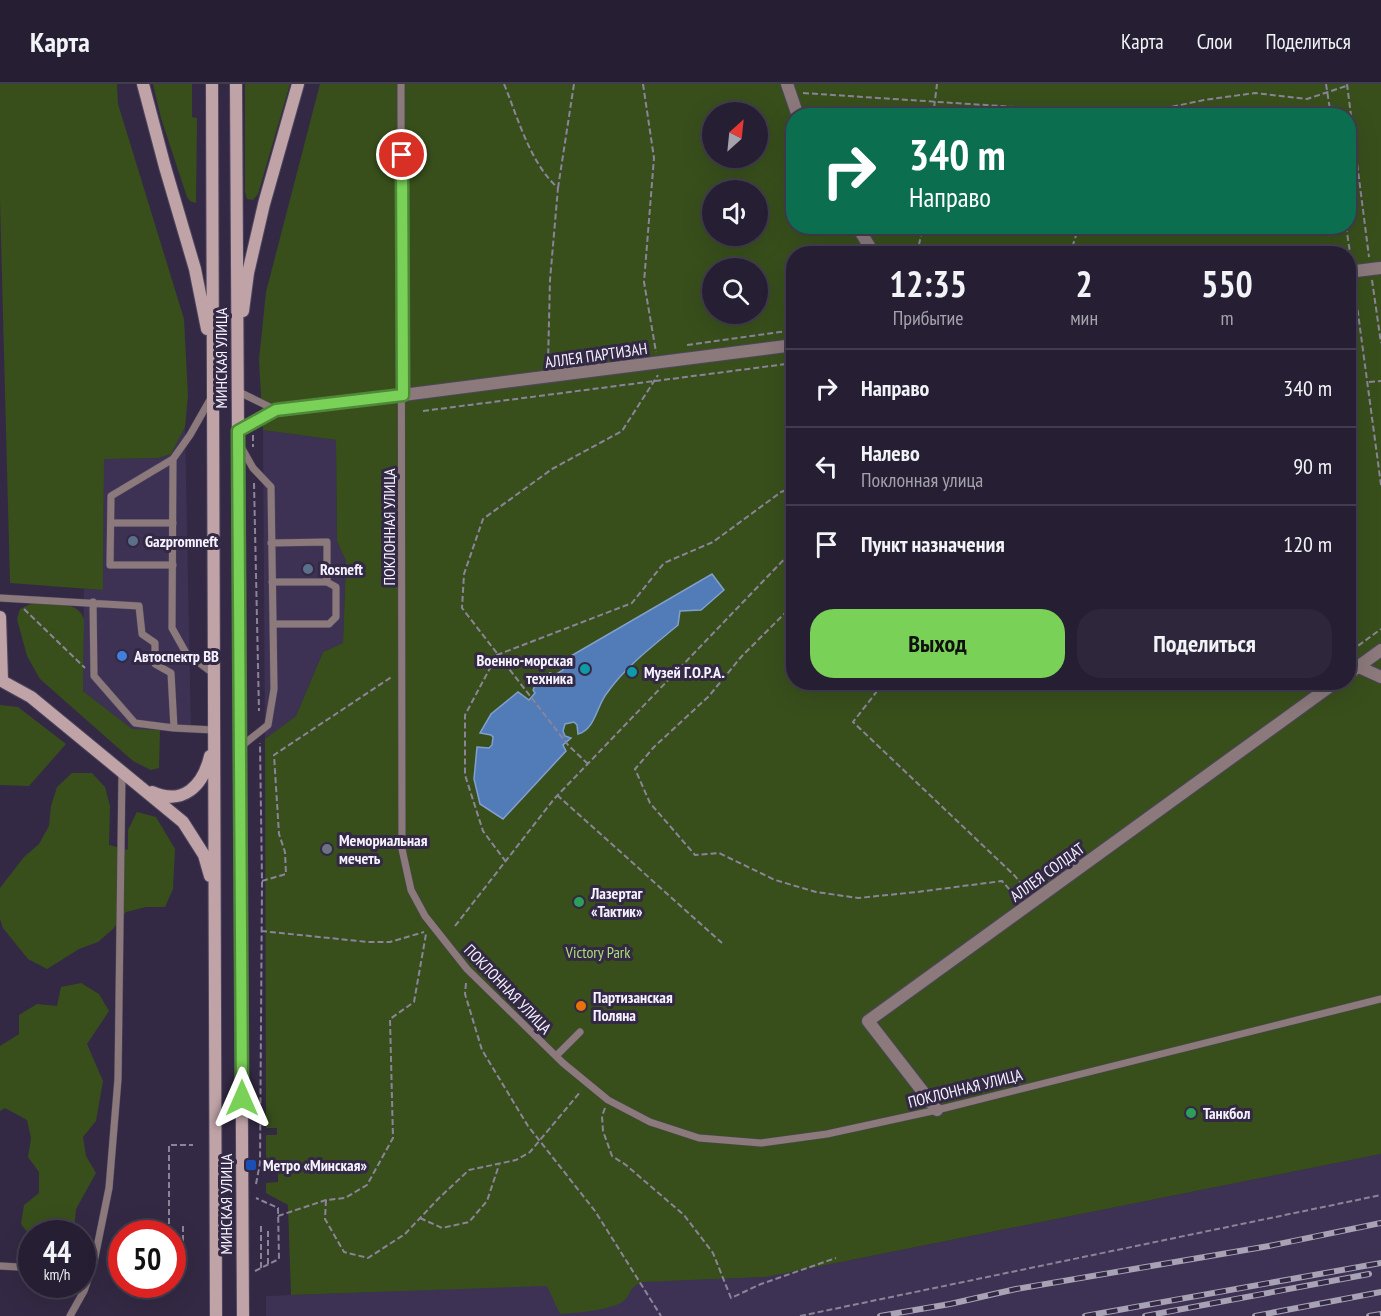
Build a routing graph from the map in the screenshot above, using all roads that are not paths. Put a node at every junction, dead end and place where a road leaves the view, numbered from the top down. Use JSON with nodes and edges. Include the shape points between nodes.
{"nodes":[{"id":1,"x":143,"y":84,"type":"edge"},
{"id":2,"x":212,"y":84,"type":"edge"},
{"id":3,"x":236,"y":84,"type":"edge"},
{"id":4,"x":298,"y":84,"type":"edge"},
{"id":5,"x":401,"y":84,"type":"edge"},
{"id":6,"x":788,"y":88,"type":"edge"},
{"id":7,"x":795,"y":108,"type":"edge"},
{"id":8,"x":1375,"y":268,"type":"edge"},
{"id":9,"x":1356,"y":270,"type":"edge"},
{"id":10,"x":786,"y":346,"type":"edge"},
{"id":11,"x":237,"y":354,"type":"junction"},
{"id":12,"x":212,"y":357,"type":"junction"},
{"id":13,"x":237,"y":391,"type":"junction"},
{"id":14,"x":212,"y":395,"type":"junction"},
{"id":15,"x":403,"y":395,"type":"junction"},
{"id":16,"x":276,"y":410,"type":"junction"},
{"id":17,"x":238,"y":436,"type":"junction"},
{"id":18,"x":173,"y":459,"type":"junction"},
{"id":19,"x":111,"y":522,"type":"junction"},
{"id":20,"x":173,"y":523,"type":"junction"},
{"id":21,"x":272,"y":543,"type":"junction"},
{"id":22,"x":173,"y":565,"type":"junction"},
{"id":23,"x":272,"y":582,"type":"junction"},
{"id":24,"x":327,"y":582,"type":"junction"},
{"id":25,"x":0,"y":598,"type":"edge"},
{"id":26,"x":93,"y":602,"type":"junction"},
{"id":27,"x":0,"y":617,"type":"edge"},
{"id":28,"x":273,"y":624,"type":"junction"},
{"id":29,"x":1381,"y":650,"type":"edge"},
{"id":30,"x":1356,"y":665,"type":"edge"},
{"id":31,"x":1356,"y":668,"type":"edge"},
{"id":32,"x":214,"y":674,"type":"junction"},
{"id":33,"x":1381,"y":677,"type":"edge"},
{"id":34,"x":1,"y":680,"type":"edge"},
{"id":35,"x":1325,"y":690,"type":"edge"},
{"id":36,"x":174,"y":728,"type":"junction"},
{"id":37,"x":214,"y":736,"type":"junction"},
{"id":38,"x":240,"y":748,"type":"junction"},
{"id":39,"x":122,"y":771,"type":"junction"},
{"id":40,"x":143,"y":787,"type":"junction"},
{"id":41,"x":214,"y":888,"type":"junction"},
{"id":42,"x":1381,"y":999,"type":"edge"},
{"id":43,"x":580,"y":1032,"type":"dead end"},
{"id":44,"x":556,"y":1056,"type":"junction"},
{"id":45,"x":937,"y":1110,"type":"junction"},
{"id":46,"x":96,"y":1252,"type":"edge"},
{"id":47,"x":0,"y":1266,"type":"edge"},
{"id":48,"x":18,"y":1267,"type":"edge"},
{"id":49,"x":80,"y":1298,"type":"edge"},
{"id":50,"x":70,"y":1316,"type":"edge"},
{"id":51,"x":216,"y":1316,"type":"edge"},
{"id":52,"x":243,"y":1316,"type":"edge"}],
"edges":[{"from":1,"to":12,"type":"main road","via":[[195,269]]},
{"from":2,"to":12,"type":"main road","name":"МИНСКАЯ УЛИЦА"},
{"from":3,"to":11,"type":"main road","name":"МИНСКАЯ УЛИЦА"},
{"from":4,"to":11,"type":"main road","via":[[248,273]]},
{"from":5,"to":15,"type":"lane","name":"ПОКЛОННАЯ УЛИЦА"},
{"from":6,"to":7,"type":"street"},
{"from":8,"to":9,"type":"street"},
{"from":10,"to":15,"type":"street","name":"АЛЛЕЯ ПАРТИЗАН"},
{"from":11,"to":13,"type":"main road","name":"МИНСКАЯ УЛИЦА"},
{"from":12,"to":14,"type":"main road","name":"МИНСКАЯ УЛИЦА"},
{"from":13,"to":16,"type":"lane"},
{"from":13,"to":17,"type":"main road","name":"МИНСКАЯ УЛИЦА"},
{"from":14,"to":18,"type":"lane"},
{"from":14,"to":32,"type":"main road","name":"МИНСКАЯ УЛИЦА"},
{"from":15,"to":16,"type":"lane"},
{"from":15,"to":44,"type":"lane","name":"ПОКЛОННАЯ УЛИЦА","via":[[402,849],[411,890],[425,916],[467,969]]},
{"from":16,"to":17,"type":"lane"},
{"from":17,"to":21,"type":"lane","via":[[254,468],[271,488]]},
{"from":17,"to":38,"type":"main road","name":"МИНСКАЯ УЛИЦА"},
{"from":18,"to":19,"type":"lane","via":[[111,496]]},
{"from":18,"to":20,"type":"lane"},
{"from":19,"to":20,"type":"lane"},
{"from":19,"to":22,"type":"lane","via":[[110,565]]},
{"from":20,"to":22,"type":"lane"},
{"from":21,"to":23,"type":"lane"},
{"from":21,"to":24,"type":"lane","via":[[327,542]]},
{"from":22,"to":32,"type":"lane","via":[[172,628],[186,653]]},
{"from":23,"to":24,"type":"lane"},
{"from":23,"to":28,"type":"lane"},
{"from":24,"to":28,"type":"lane","via":[[336,587],[336,617],[329,624]]},
{"from":25,"to":26,"type":"lane"},
{"from":26,"to":36,"type":"lane","via":[[94,676],[135,723]]},
{"from":26,"to":36,"type":"lane","via":[[139,606],[142,634],[155,643],[155,664],[171,673]]},
{"from":27,"to":34,"type":"main road"},
{"from":28,"to":38,"type":"lane","via":[[274,689],[268,725]]},
{"from":29,"to":30,"type":"street"},
{"from":31,"to":33,"type":"street"},
{"from":32,"to":37,"type":"main road","name":"МИНСКАЯ УЛИЦА"},
{"from":34,"to":39,"type":"main road","via":[[31,697]]},
{"from":35,"to":45,"type":"street","name":"АЛЛЕЯ СОЛДАТ","via":[[868,1021]]},
{"from":36,"to":37,"type":"lane"},
{"from":37,"to":40,"type":"main road","via":[[206,770],[194,788],[175,797],[160,796]]},
{"from":37,"to":41,"type":"main road","name":"МИНСКАЯ УЛИЦА"},
{"from":38,"to":52,"type":"main road","name":"МИНСКАЯ УЛИЦА"},
{"from":39,"to":40,"type":"main road"},
{"from":39,"to":46,"type":"lane","via":[[118,1079],[109,1188]]},
{"from":40,"to":41,"type":"main road","via":[[183,822],[204,855]]},
{"from":41,"to":51,"type":"main road","name":"МИНСКАЯ УЛИЦА"},
{"from":42,"to":45,"type":"lane","name":"ПОКЛОННАЯ УЛИЦА"},
{"from":43,"to":44,"type":"lane"},
{"from":44,"to":45,"type":"lane","name":"ПОКЛОННАЯ УЛИЦА","via":[[608,1100],[650,1122],[699,1138],[761,1143],[827,1134]]},
{"from":47,"to":48,"type":"lane"},
{"from":49,"to":50,"type":"lane"}]}
